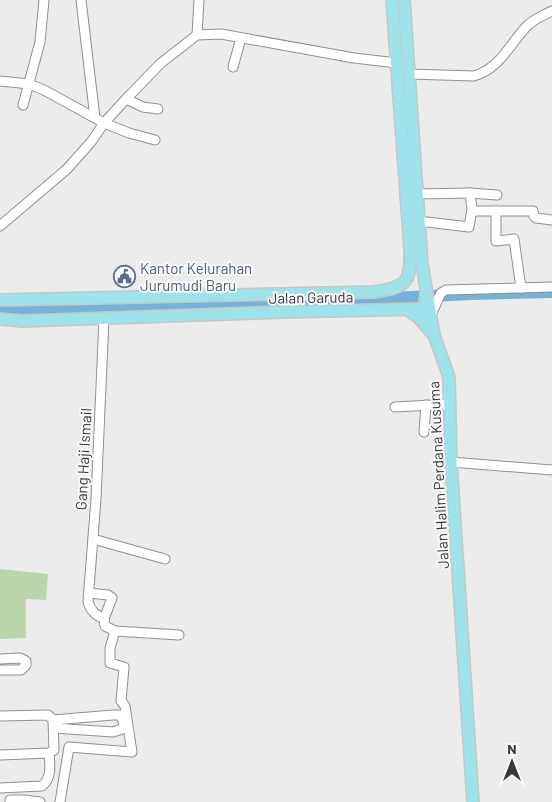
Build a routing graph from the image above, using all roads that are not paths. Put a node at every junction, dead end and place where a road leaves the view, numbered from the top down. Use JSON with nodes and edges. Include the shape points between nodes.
{"nodes":[{"id":1,"x":44,"y":0,"type":"edge"},
{"id":2,"x":81,"y":0,"type":"edge"},
{"id":3,"x":199,"y":0,"type":"edge"},
{"id":4,"x":392,"y":0,"type":"edge"},
{"id":5,"x":404,"y":0,"type":"edge"},
{"id":6,"x":552,"y":11,"type":"edge"},
{"id":7,"x":197,"y":35,"type":"junction"},
{"id":8,"x":241,"y":38,"type":"junction"},
{"id":9,"x":397,"y":63,"type":"junction"},
{"id":10,"x":233,"y":67,"type":"dead end"},
{"id":11,"x":409,"y":74,"type":"junction"},
{"id":12,"x":0,"y":81,"type":"edge"},
{"id":13,"x":29,"y":84,"type":"junction"},
{"id":14,"x":126,"y":99,"type":"junction"},
{"id":15,"x":23,"y":105,"type":"dead end"},
{"id":16,"x":158,"y":109,"type":"dead end"},
{"id":17,"x":95,"y":118,"type":"junction"},
{"id":18,"x":104,"y":123,"type":"junction"},
{"id":19,"x":155,"y":140,"type":"dead end"},
{"id":20,"x":470,"y":193,"type":"junction"},
{"id":21,"x":417,"y":194,"type":"junction"},
{"id":22,"x":497,"y":195,"type":"dead end"},
{"id":23,"x":496,"y":211,"type":"junction"},
{"id":24,"x":472,"y":212,"type":"junction"},
{"id":25,"x":552,"y":220,"type":"edge"},
{"id":26,"x":419,"y":223,"type":"junction"},
{"id":27,"x":0,"y":226,"type":"edge"},
{"id":28,"x":552,"y":287,"type":"edge"},
{"id":29,"x":521,"y":288,"type":"junction"},
{"id":30,"x":429,"y":296,"type":"junction"},
{"id":31,"x":113,"y":298,"type":"junction"},
{"id":32,"x":0,"y":300,"type":"edge"},
{"id":33,"x":408,"y":310,"type":"junction"},
{"id":34,"x":110,"y":316,"type":"junction"},
{"id":35,"x":0,"y":319,"type":"edge"},
{"id":36,"x":434,"y":336,"type":"junction"},
{"id":37,"x":450,"y":404,"type":"junction"},
{"id":38,"x":426,"y":405,"type":"junction"},
{"id":39,"x":396,"y":407,"type":"dead end"},
{"id":40,"x":424,"y":432,"type":"dead end"},
{"id":41,"x":451,"y":462,"type":"junction"},
{"id":42,"x":552,"y":470,"type":"edge"},
{"id":43,"x":93,"y":539,"type":"junction"},
{"id":44,"x":165,"y":559,"type":"dead end"},
{"id":45,"x":89,"y":597,"type":"junction"},
{"id":46,"x":104,"y":619,"type":"junction"},
{"id":47,"x":115,"y":630,"type":"junction"},
{"id":48,"x":179,"y":635,"type":"dead end"},
{"id":49,"x":0,"y":659,"type":"edge"},
{"id":50,"x":0,"y":670,"type":"edge"},
{"id":51,"x":0,"y":716,"type":"edge"},
{"id":52,"x":53,"y":724,"type":"junction"},
{"id":53,"x":49,"y":753,"type":"junction"},
{"id":54,"x":0,"y":755,"type":"edge"},
{"id":55,"x":0,"y":788,"type":"edge"},
{"id":56,"x":10,"y":802,"type":"edge"},
{"id":57,"x":40,"y":802,"type":"edge"},
{"id":58,"x":60,"y":802,"type":"edge"},
{"id":59,"x":473,"y":802,"type":"edge"}],
"edges":[{"from":1,"to":13,"type":"street","via":[[40,42]]},
{"from":2,"to":17,"type":"street"},
{"from":3,"to":7,"type":"street"},
{"from":4,"to":9,"type":"main road"},
{"from":5,"to":11,"type":"main road","name":"Jalan Halim Perdana Kusuma"},
{"from":6,"to":11,"type":"street","via":[[529,24],[503,57],[483,73],[474,76]]},
{"from":7,"to":8,"type":"street","via":[[221,34]]},
{"from":7,"to":14,"type":"street","via":[[161,63]]},
{"from":8,"to":9,"type":"street"},
{"from":8,"to":10,"type":"street"},
{"from":9,"to":31,"type":"main road","name":"Jalan Garuda","via":[[410,277],[399,286],[374,292]]},
{"from":11,"to":21,"type":"main road","name":"Jalan Halim Perdana Kusuma"},
{"from":12,"to":13,"type":"street"},
{"from":13,"to":15,"type":"street"},
{"from":13,"to":17,"type":"street"},
{"from":14,"to":16,"type":"street","via":[[143,107]]},
{"from":14,"to":18,"type":"street"},
{"from":17,"to":18,"type":"street"},
{"from":18,"to":19,"type":"street"},
{"from":18,"to":27,"type":"street","via":[[67,169]]},
{"from":20,"to":21,"type":"street"},
{"from":20,"to":22,"type":"street"},
{"from":20,"to":24,"type":"street"},
{"from":21,"to":26,"type":"main road","name":"Jalan Halim Perdana Kusuma"},
{"from":23,"to":24,"type":"street"},
{"from":23,"to":25,"type":"street","via":[[533,211],[536,218]]},
{"from":23,"to":29,"type":"street","via":[[496,241],[514,240]]},
{"from":24,"to":26,"type":"street","via":[[469,228]]},
{"from":26,"to":30,"type":"main road","name":"Jalan Halim Perdana Kusuma"},
{"from":28,"to":29,"type":"street"},
{"from":29,"to":30,"type":"street","via":[[450,289]]},
{"from":30,"to":33,"type":"main road","name":"Jalan Garuda","via":[[424,307]]},
{"from":30,"to":36,"type":"main road","name":"Jalan Halim Perdana Kusuma"},
{"from":31,"to":32,"type":"main road","name":"Jalan Garuda"},
{"from":31,"to":34,"type":"main road"},
{"from":33,"to":34,"type":"main road","name":"Jalan Garuda"},
{"from":33,"to":36,"type":"main road","via":[[423,321]]},
{"from":34,"to":35,"type":"main road","name":"Jalan Garuda","via":[[22,321]]},
{"from":34,"to":43,"type":"street","name":"Gang Haji Ismail"},
{"from":36,"to":37,"type":"main road","name":"Jalan Halim Perdana Kusuma","via":[[449,377]]},
{"from":37,"to":38,"type":"street"},
{"from":37,"to":41,"type":"main road","name":"Jalan Halim Perdana Kusuma"},
{"from":38,"to":39,"type":"street"},
{"from":38,"to":40,"type":"street"},
{"from":41,"to":42,"type":"street"},
{"from":41,"to":59,"type":"main road","name":"Jalan Halim Perdana Kusuma"},
{"from":43,"to":44,"type":"street"},
{"from":43,"to":45,"type":"street","name":"Gang Haji Ismail"},
{"from":45,"to":46,"type":"street","via":[[89,608]]},
{"from":45,"to":46,"type":"street","via":[[108,595],[112,598]]},
{"from":46,"to":47,"type":"street","via":[[105,626]]},
{"from":47,"to":48,"type":"street"},
{"from":47,"to":58,"type":"street","via":[[110,663],[124,667],[121,701],[125,706],[132,750],[69,747]]},
{"from":49,"to":50,"type":"street","via":[[20,658],[26,661],[21,670]]},
{"from":51,"to":52,"type":"street","via":[[48,715]]},
{"from":52,"to":52,"type":"street","via":[[113,715],[120,716],[124,723],[122,729],[113,732]]},
{"from":52,"to":53,"type":"street","via":[[54,750]]},
{"from":53,"to":54,"type":"street"},
{"from":53,"to":55,"type":"street","via":[[48,782],[42,786]]},
{"from":56,"to":57,"type":"street"}]}
